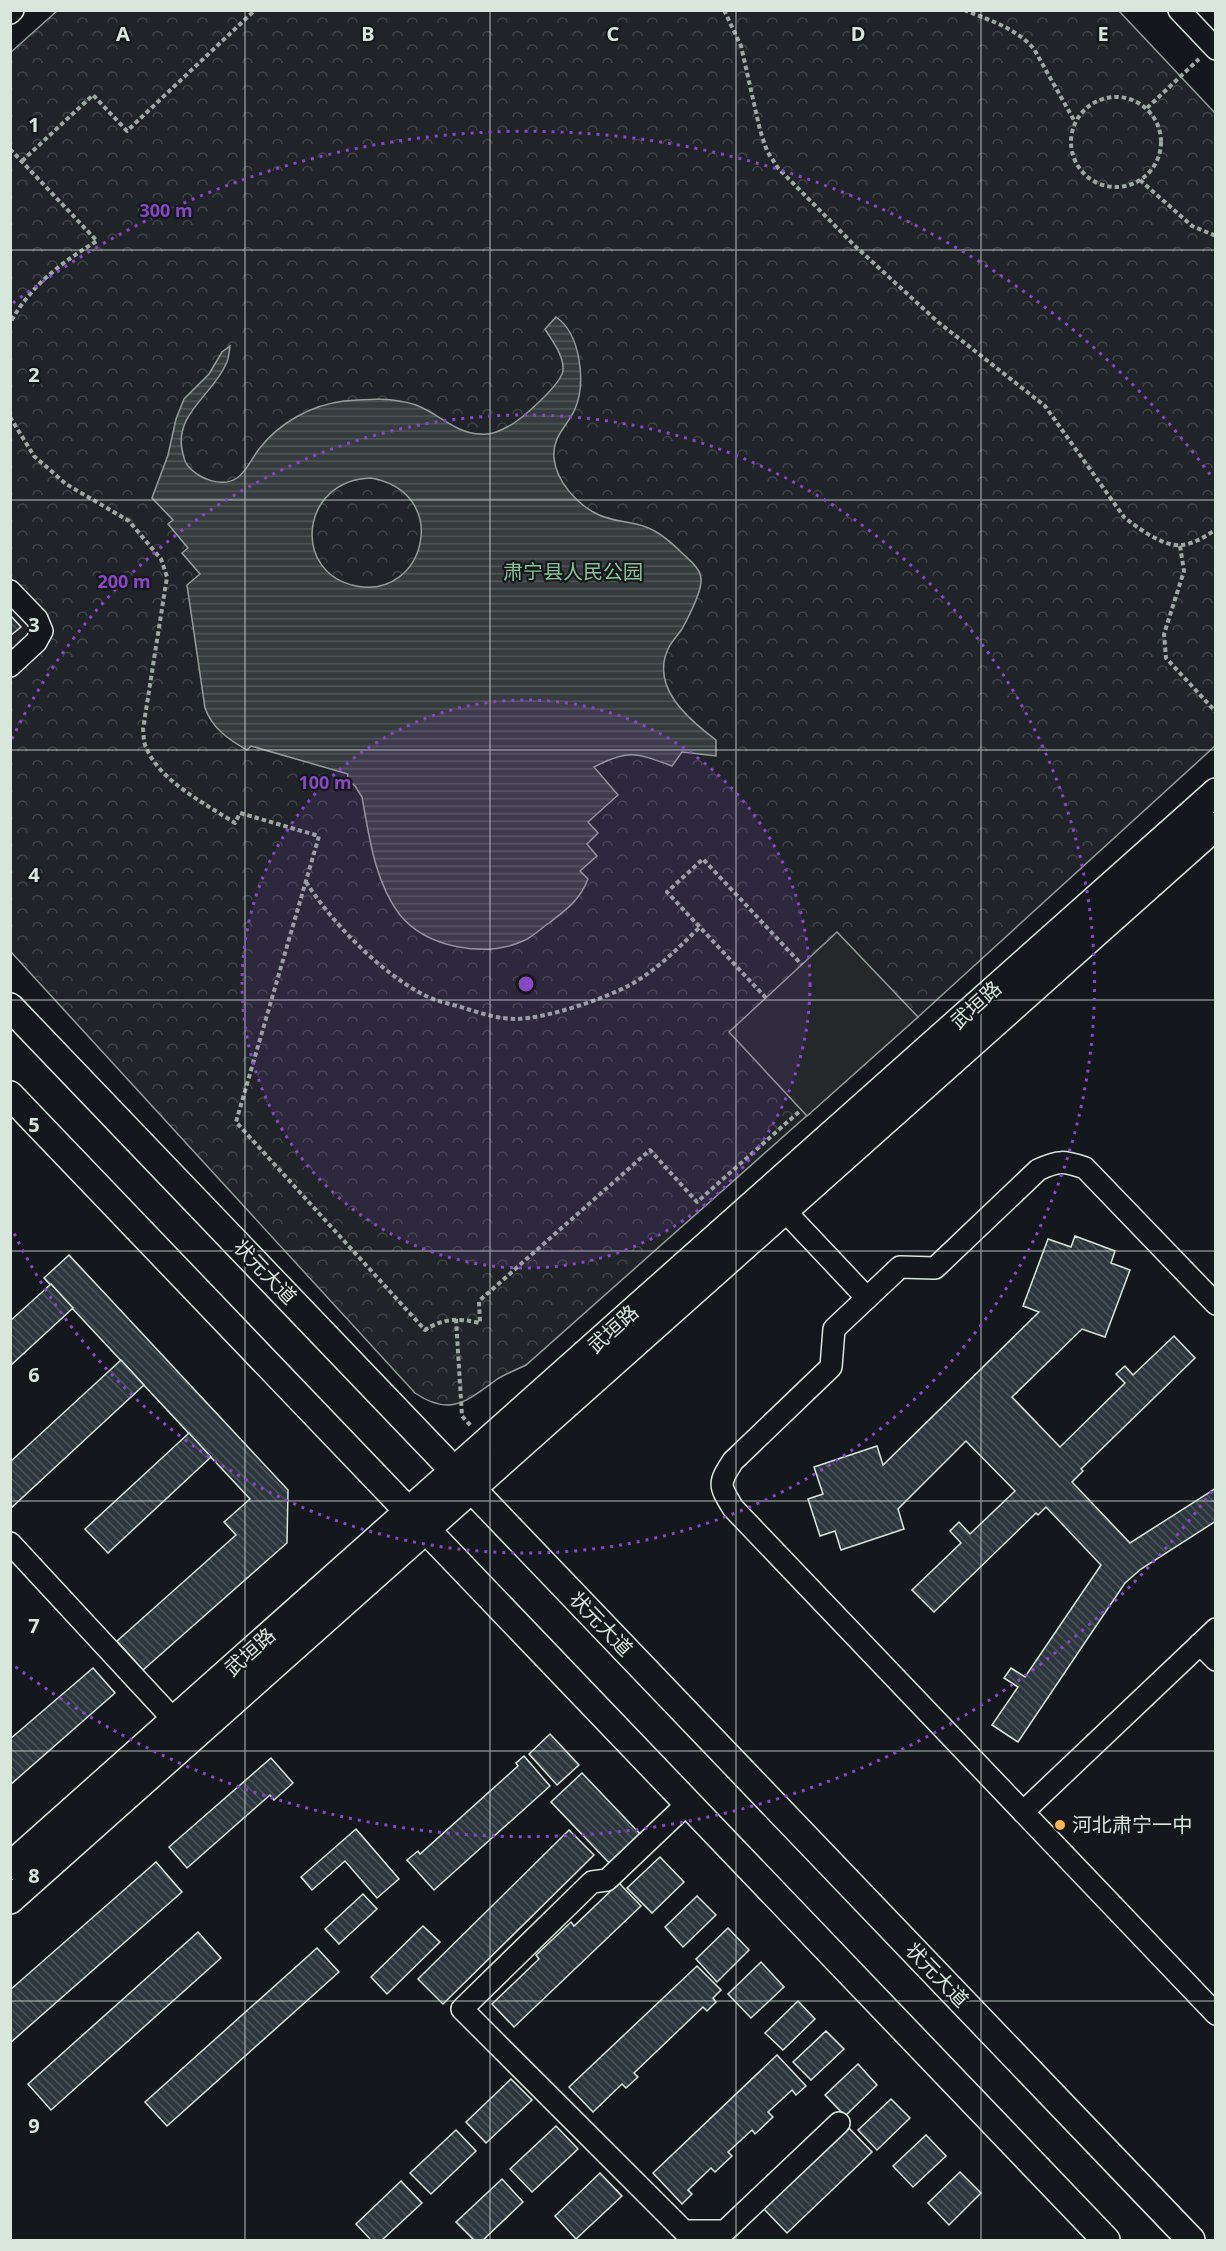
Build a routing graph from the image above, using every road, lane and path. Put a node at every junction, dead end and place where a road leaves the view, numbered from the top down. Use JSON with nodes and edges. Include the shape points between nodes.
{"nodes":[{"id":1,"x":255,"y":10,"type":"edge"},
{"id":2,"x":724,"y":10,"type":"edge"},
{"id":3,"x":964,"y":10,"type":"edge"},
{"id":4,"x":1179,"y":10,"type":"edge"},
{"id":5,"x":1214,"y":48,"type":"edge"},
{"id":6,"x":1148,"y":108,"type":"junction"},
{"id":7,"x":1075,"y":123,"type":"junction"},
{"id":8,"x":10,"y":149,"type":"edge"},
{"id":9,"x":22,"y":161,"type":"junction"},
{"id":10,"x":1140,"y":180,"type":"junction"},
{"id":11,"x":1215,"y":236,"type":"edge"},
{"id":12,"x":10,"y":323,"type":"edge"},
{"id":13,"x":11,"y":419,"type":"edge"},
{"id":14,"x":1215,"y":529,"type":"edge"},
{"id":15,"x":1180,"y":546,"type":"junction"},
{"id":16,"x":10,"y":591,"type":"edge"},
{"id":17,"x":10,"y":666,"type":"edge"},
{"id":18,"x":1215,"y":712,"type":"edge"},
{"id":19,"x":1215,"y":792,"type":"edge"},
{"id":20,"x":1215,"y":826,"type":"edge"},
{"id":21,"x":306,"y":882,"type":"junction"},
{"id":22,"x":700,"y":927,"type":"junction"},
{"id":23,"x":802,"y":965,"type":"dead end"},
{"id":24,"x":766,"y":998,"type":"dead end"},
{"id":25,"x":10,"y":1007,"type":"edge"},
{"id":26,"x":10,"y":1095,"type":"edge"},
{"id":27,"x":801,"y":1110,"type":"dead end"},
{"id":28,"x":784,"y":1210,"type":"junction"},
{"id":29,"x":867,"y":1298,"type":"junction"},
{"id":30,"x":1215,"y":1304,"type":"edge"},
{"id":31,"x":456,"y":1319,"type":"junction"},
{"id":32,"x":485,"y":1443,"type":"junction"},
{"id":33,"x":463,"y":1480,"type":"junction"},
{"id":34,"x":417,"y":1520,"type":"junction"},
{"id":35,"x":10,"y":1543,"type":"edge"},
{"id":36,"x":1215,"y":1629,"type":"edge"},
{"id":37,"x":1200,"y":1644,"type":"junction"},
{"id":38,"x":1215,"y":1660,"type":"edge"},
{"id":39,"x":174,"y":1720,"type":"junction"},
{"id":40,"x":688,"y":1803,"type":"junction"},
{"id":41,"x":1023,"y":1812,"type":"junction"},
{"id":42,"x":10,"y":1866,"type":"edge"},
{"id":43,"x":10,"y":1900,"type":"edge"},
{"id":44,"x":1211,"y":2000,"type":"edge"},
{"id":45,"x":839,"y":2123,"type":"dead end"},
{"id":46,"x":1106,"y":2241,"type":"edge"},
{"id":47,"x":1191,"y":2241,"type":"edge"}],
"edges":[{"from":1,"to":9,"type":"path","via":[[127,131],[93,95]]},
{"from":2,"to":15,"type":"path","via":[[741,46],[763,141],[778,168],[938,322],[1045,405],[1124,517],[1140,530]]},
{"from":3,"to":7,"type":"path","via":[[1026,40]]},
{"from":4,"to":5,"type":"street"},
{"from":5,"to":6,"type":"path"},
{"from":6,"to":7,"type":"path","via":[[1128,97],[1105,98],[1085,108]]},
{"from":6,"to":10,"type":"path","via":[[1160,127],[1161,149],[1152,170]]},
{"from":7,"to":10,"type":"path","via":[[1071,150],[1087,176],[1114,187]]},
{"from":8,"to":9,"type":"path"},
{"from":9,"to":12,"type":"path","via":[[97,241],[41,281]]},
{"from":10,"to":11,"type":"path","via":[[1192,226]]},
{"from":13,"to":21,"type":"path","via":[[34,456],[66,484],[129,520],[161,559],[167,577],[143,729],[152,760],[168,779],[235,823],[240,813],[319,836]]},
{"from":14,"to":15,"type":"path"},
{"from":15,"to":18,"type":"path","via":[[1184,571],[1164,634],[1166,658]]},
{"from":16,"to":17,"type":"street","via":[[37,619],[42,632]]},
{"from":19,"to":32,"type":"main road","name":"武垣路"},
{"from":20,"to":28,"type":"main road","name":"武垣路"},
{"from":21,"to":22,"type":"path","via":[[321,904],[373,958],[402,981],[426,996],[499,1017],[517,1019],[555,1012],[630,985],[663,962]]},
{"from":21,"to":31,"type":"path","via":[[236,1122],[425,1330]]},
{"from":22,"to":23,"type":"path","via":[[667,892],[703,859]]},
{"from":22,"to":24,"type":"path"},
{"from":25,"to":33,"type":"main road","name":"状元大道"},
{"from":26,"to":34,"type":"main road"},
{"from":27,"to":31,"type":"path","via":[[697,1202],[650,1150],[479,1301],[480,1323]]},
{"from":28,"to":29,"type":"street"},
{"from":28,"to":33,"type":"main road","name":"武垣路"},
{"from":29,"to":30,"type":"street","via":[[900,1267],[935,1268],[1038,1170],[1055,1162],[1067,1162],[1085,1168]]},
{"from":29,"to":41,"type":"street","via":[[834,1329],[831,1366],[733,1461],[723,1476],[722,1490],[733,1508]]},
{"from":31,"to":32,"type":"path","via":[[462,1416]]},
{"from":32,"to":33,"type":"main road","name":"武垣路"},
{"from":33,"to":34,"type":"main road","name":"武垣路"},
{"from":33,"to":47,"type":"main road","name":"状元大道"},
{"from":34,"to":39,"type":"main road","name":"武垣路"},
{"from":34,"to":40,"type":"main road"},
{"from":34,"to":43,"type":"main road","name":"武垣路"},
{"from":35,"to":39,"type":"street"},
{"from":36,"to":37,"type":"street"},
{"from":37,"to":38,"type":"street"},
{"from":37,"to":41,"type":"street"},
{"from":39,"to":42,"type":"main road","name":"武垣路"},
{"from":40,"to":45,"type":"street","via":[[607,1880],[592,1882],[462,2009],[684,2231],[725,2231]]},
{"from":40,"to":46,"type":"main road"},
{"from":41,"to":44,"type":"street"}]}
